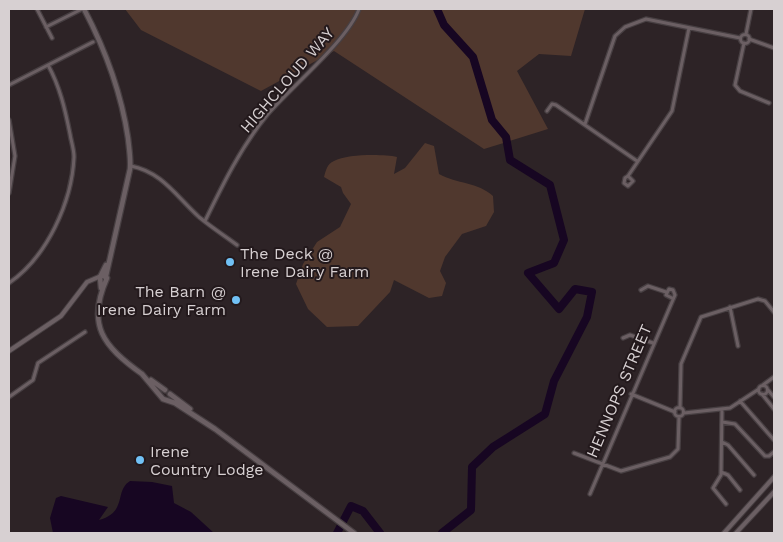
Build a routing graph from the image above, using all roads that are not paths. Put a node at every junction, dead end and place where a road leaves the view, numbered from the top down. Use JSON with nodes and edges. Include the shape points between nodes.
{"nodes":[{"id":1,"x":37,"y":9,"type":"edge"},
{"id":2,"x":83,"y":9,"type":"edge"},
{"id":3,"x":359,"y":9,"type":"edge"},
{"id":4,"x":751,"y":9,"type":"edge"},
{"id":5,"x":46,"y":27,"type":"junction"},
{"id":6,"x":689,"y":28,"type":"junction"},
{"id":7,"x":746,"y":34,"type":"junction"},
{"id":8,"x":52,"y":38,"type":"dead end"},
{"id":9,"x":740,"y":38,"type":"junction"},
{"id":10,"x":749,"y":40,"type":"junction"},
{"id":11,"x":93,"y":42,"type":"dead end"},
{"id":12,"x":744,"y":43,"type":"junction"},
{"id":13,"x":774,"y":48,"type":"edge"},
{"id":14,"x":48,"y":65,"type":"junction"},
{"id":15,"x":9,"y":85,"type":"edge"},
{"id":16,"x":769,"y":103,"type":"dead end"},
{"id":17,"x":547,"y":111,"type":"dead end"},
{"id":18,"x":9,"y":120,"type":"edge"},
{"id":19,"x":585,"y":124,"type":"junction"},
{"id":20,"x":637,"y":161,"type":"junction"},
{"id":21,"x":131,"y":166,"type":"junction"},
{"id":22,"x":628,"y":176,"type":"dead end"},
{"id":23,"x":9,"y":193,"type":"edge"},
{"id":24,"x":205,"y":221,"type":"junction"},
{"id":25,"x":237,"y":245,"type":"dead end"},
{"id":26,"x":103,"y":278,"type":"junction"},
{"id":27,"x":9,"y":283,"type":"edge"},
{"id":28,"x":641,"y":290,"type":"dead end"},
{"id":29,"x":666,"y":292,"type":"junction"},
{"id":30,"x":672,"y":298,"type":"junction"},
{"id":31,"x":730,"y":307,"type":"junction"},
{"id":32,"x":774,"y":312,"type":"edge"},
{"id":33,"x":85,"y":332,"type":"dead end"},
{"id":34,"x":623,"y":338,"type":"dead end"},
{"id":35,"x":9,"y":343,"type":"edge"},
{"id":36,"x":653,"y":343,"type":"junction"},
{"id":37,"x":738,"y":346,"type":"dead end"},
{"id":38,"x":10,"y":350,"type":"edge"},
{"id":39,"x":774,"y":377,"type":"edge"},
{"id":40,"x":762,"y":385,"type":"junction"},
{"id":41,"x":767,"y":388,"type":"junction"},
{"id":42,"x":759,"y":389,"type":"junction"},
{"id":43,"x":162,"y":392,"type":"junction"},
{"id":44,"x":170,"y":394,"type":"junction"},
{"id":45,"x":631,"y":394,"type":"junction"},
{"id":46,"x":761,"y":394,"type":"junction"},
{"id":47,"x":747,"y":396,"type":"junction"},
{"id":48,"x":9,"y":397,"type":"edge"},
{"id":49,"x":774,"y":397,"type":"edge"},
{"id":50,"x":166,"y":400,"type":"junction"},
{"id":51,"x":740,"y":401,"type":"junction"},
{"id":52,"x":680,"y":408,"type":"junction"},
{"id":53,"x":722,"y":409,"type":"junction"},
{"id":54,"x":774,"y":409,"type":"edge"},
{"id":55,"x":675,"y":412,"type":"junction"},
{"id":56,"x":684,"y":413,"type":"junction"},
{"id":57,"x":679,"y":417,"type":"junction"},
{"id":58,"x":204,"y":421,"type":"junction"},
{"id":59,"x":722,"y":422,"type":"junction"},
{"id":60,"x":774,"y":440,"type":"edge"},
{"id":61,"x":722,"y":442,"type":"junction"},
{"id":62,"x":574,"y":452,"type":"dead end"},
{"id":63,"x":774,"y":452,"type":"edge"},
{"id":64,"x":602,"y":464,"type":"junction"},
{"id":65,"x":722,"y":472,"type":"junction"},
{"id":66,"x":754,"y":475,"type":"dead end"},
{"id":67,"x":774,"y":477,"type":"edge"},
{"id":68,"x":740,"y":490,"type":"dead end"},
{"id":69,"x":774,"y":492,"type":"edge"},
{"id":70,"x":590,"y":494,"type":"dead end"},
{"id":71,"x":726,"y":504,"type":"dead end"},
{"id":72,"x":354,"y":533,"type":"edge"},
{"id":73,"x":724,"y":533,"type":"edge"},
{"id":74,"x":736,"y":533,"type":"edge"}],
"edges":[{"from":1,"to":5,"type":"street"},
{"from":2,"to":5,"type":"street"},
{"from":2,"to":21,"type":"main road","via":[[115,74]]},
{"from":3,"to":24,"type":"street","name":"HIGHCLOUD WAY","via":[[356,19],[342,36],[293,86],[252,135]]},
{"from":4,"to":7,"type":"street"},
{"from":5,"to":8,"type":"street"},
{"from":6,"to":9,"type":"street"},
{"from":6,"to":19,"type":"street","via":[[646,19],[621,29],[612,44]]},
{"from":6,"to":20,"type":"street","via":[[672,112]]},
{"from":7,"to":9,"type":"street"},
{"from":7,"to":10,"type":"street"},
{"from":9,"to":12,"type":"street"},
{"from":10,"to":12,"type":"street"},
{"from":10,"to":13,"type":"street"},
{"from":11,"to":14,"type":"street"},
{"from":12,"to":16,"type":"street","via":[[735,85],[740,91]]},
{"from":14,"to":15,"type":"street"},
{"from":14,"to":27,"type":"street","via":[[63,98],[74,154],[72,166],[56,226],[22,274]]},
{"from":17,"to":19,"type":"street","via":[[552,104],[556,105]]},
{"from":18,"to":23,"type":"street","via":[[15,156]]},
{"from":19,"to":20,"type":"street"},
{"from":20,"to":22,"type":"street"},
{"from":21,"to":24,"type":"street","via":[[149,171],[161,179]]},
{"from":21,"to":26,"type":"main road"},
{"from":24,"to":25,"type":"street"},
{"from":26,"to":38,"type":"street","via":[[90,279],[61,316]]},
{"from":26,"to":43,"type":"main road","via":[[97,315],[104,340]]},
{"from":28,"to":29,"type":"street","via":[[648,286]]},
{"from":29,"to":30,"type":"street","via":[[666,297]]},
{"from":29,"to":30,"type":"street","via":[[673,290]]},
{"from":30,"to":36,"type":"street","name":"HENNOPS STREET"},
{"from":31,"to":32,"type":"street","via":[[758,299],[765,301]]},
{"from":31,"to":37,"type":"street"},
{"from":31,"to":52,"type":"street","via":[[703,316],[698,321],[681,364]]},
{"from":33,"to":48,"type":"street","via":[[38,362],[33,380]]},
{"from":34,"to":36,"type":"street","via":[[630,335]]},
{"from":35,"to":38,"type":"street"},
{"from":36,"to":45,"type":"street","name":"HENNOPS STREET"},
{"from":39,"to":40,"type":"street"},
{"from":39,"to":41,"type":"street"},
{"from":40,"to":41,"type":"street"},
{"from":40,"to":42,"type":"street"},
{"from":41,"to":46,"type":"street","via":[[766,393]]},
{"from":41,"to":49,"type":"street"},
{"from":42,"to":46,"type":"street"},
{"from":42,"to":47,"type":"street"},
{"from":43,"to":44,"type":"main road"},
{"from":43,"to":50,"type":"main road","via":[[161,398]]},
{"from":44,"to":50,"type":"main road"},
{"from":44,"to":58,"type":"main road"},
{"from":45,"to":55,"type":"street"},
{"from":45,"to":64,"type":"street","name":"HENNOPS STREET"},
{"from":46,"to":47,"type":"street"},
{"from":46,"to":54,"type":"street"},
{"from":47,"to":51,"type":"street"},
{"from":50,"to":58,"type":"main road"},
{"from":51,"to":53,"type":"street"},
{"from":51,"to":60,"type":"street"},
{"from":52,"to":55,"type":"street"},
{"from":52,"to":56,"type":"street"},
{"from":53,"to":56,"type":"street"},
{"from":53,"to":59,"type":"street"},
{"from":55,"to":57,"type":"street"},
{"from":56,"to":57,"type":"street"},
{"from":57,"to":64,"type":"street","via":[[678,449],[671,456],[624,471]]},
{"from":58,"to":72,"type":"main road"},
{"from":59,"to":61,"type":"street"},
{"from":59,"to":63,"type":"street","via":[[735,424],[765,456]]},
{"from":61,"to":65,"type":"street"},
{"from":61,"to":66,"type":"street"},
{"from":62,"to":64,"type":"street"},
{"from":64,"to":70,"type":"street","name":"HENNOPS STREET"},
{"from":65,"to":68,"type":"street"},
{"from":65,"to":71,"type":"street","via":[[713,488]]},
{"from":67,"to":73,"type":"street"},
{"from":69,"to":74,"type":"street"}]}
